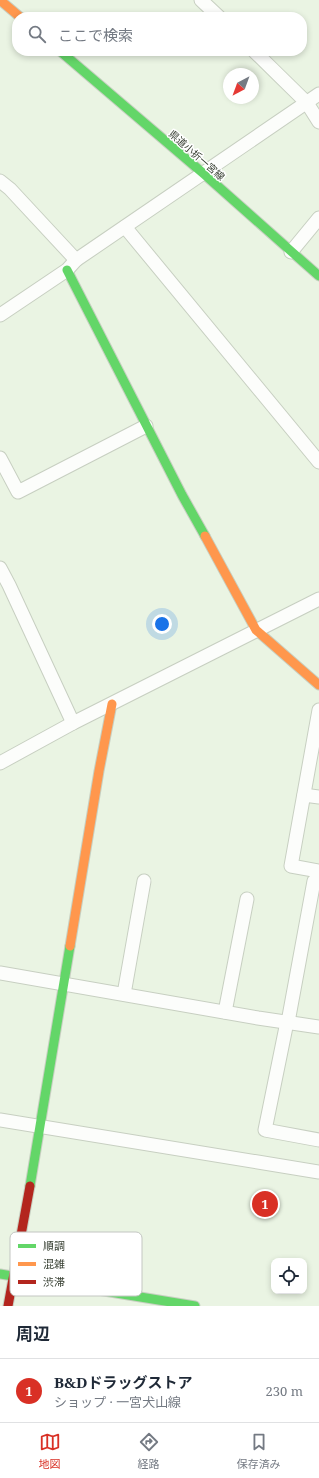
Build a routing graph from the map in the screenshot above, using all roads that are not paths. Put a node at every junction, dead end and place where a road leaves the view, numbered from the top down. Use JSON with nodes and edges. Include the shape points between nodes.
{"nodes":[{"id":1,"x":0,"y":0,"type":"edge"},
{"id":2,"x":201,"y":0,"type":"edge"},
{"id":3,"x":14,"y":12,"type":"edge"},
{"id":4,"x":214,"y":12,"type":"edge"},
{"id":5,"x":66,"y":56,"type":"edge"},
{"id":6,"x":259,"y":56,"type":"edge"},
{"id":7,"x":319,"y":94,"type":"edge"},
{"id":8,"x":307,"y":103,"type":"junction"},
{"id":9,"x":319,"y":122,"type":"edge"},
{"id":10,"x":204,"y":174,"type":"junction"},
{"id":11,"x":0,"y":181,"type":"edge"},
{"id":12,"x":319,"y":218,"type":"edge"},
{"id":13,"x":125,"y":227,"type":"junction"},
{"id":14,"x":291,"y":252,"type":"junction"},
{"id":15,"x":76,"y":260,"type":"junction"},
{"id":16,"x":67,"y":270,"type":"junction"},
{"id":17,"x":319,"y":276,"type":"edge"},
{"id":18,"x":0,"y":315,"type":"edge"},
{"id":19,"x":146,"y":426,"type":"junction"},
{"id":20,"x":0,"y":458,"type":"edge"},
{"id":21,"x":319,"y":462,"type":"edge"},
{"id":22,"x":0,"y":568,"type":"edge"},
{"id":23,"x":319,"y":599,"type":"edge"},
{"id":24,"x":256,"y":630,"type":"junction"},
{"id":25,"x":319,"y":685,"type":"edge"},
{"id":26,"x":112,"y":704,"type":"junction"},
{"id":27,"x":319,"y":710,"type":"edge"},
{"id":28,"x":73,"y":723,"type":"junction"},
{"id":29,"x":0,"y":763,"type":"edge"},
{"id":30,"x":304,"y":795,"type":"junction"},
{"id":31,"x":319,"y":797,"type":"edge"},
{"id":32,"x":316,"y":876,"type":"edge"},
{"id":33,"x":144,"y":881,"type":"dead end"},
{"id":34,"x":247,"y":899,"type":"dead end"},
{"id":35,"x":0,"y":973,"type":"edge"},
{"id":36,"x":64,"y":983,"type":"junction"},
{"id":37,"x":124,"y":994,"type":"junction"},
{"id":38,"x":225,"y":1012,"type":"junction"},
{"id":39,"x":288,"y":1022,"type":"junction"},
{"id":40,"x":319,"y":1027,"type":"edge"},
{"id":41,"x":0,"y":1120,"type":"edge"},
{"id":42,"x":40,"y":1126,"type":"junction"},
{"id":43,"x":319,"y":1140,"type":"edge"},
{"id":44,"x":319,"y":1172,"type":"edge"},
{"id":45,"x":20,"y":1232,"type":"edge"},
{"id":46,"x":0,"y":1274,"type":"edge"},
{"id":47,"x":10,"y":1276,"type":"edge"},
{"id":48,"x":10,"y":1291,"type":"edge"},
{"id":49,"x":134,"y":1296,"type":"edge"},
{"id":50,"x":8,"y":1306,"type":"edge"},
{"id":51,"x":195,"y":1306,"type":"edge"}],
"edges":[{"from":1,"to":3,"type":"street"},
{"from":2,"to":4,"type":"street"},
{"from":5,"to":10,"type":"street","name":"県道小折一宮線"},
{"from":6,"to":8,"type":"street"},
{"from":7,"to":8,"type":"street"},
{"from":8,"to":9,"type":"street"},
{"from":8,"to":10,"type":"street"},
{"from":10,"to":13,"type":"street"},
{"from":10,"to":14,"type":"street","name":"県道小折一宮線"},
{"from":11,"to":15,"type":"street"},
{"from":12,"to":14,"type":"street"},
{"from":13,"to":15,"type":"street"},
{"from":13,"to":21,"type":"street"},
{"from":14,"to":17,"type":"street","name":"県道小折一宮線"},
{"from":15,"to":16,"type":"street"},
{"from":16,"to":18,"type":"street"},
{"from":16,"to":19,"type":"street"},
{"from":19,"to":20,"type":"street","via":[[18,492]]},
{"from":19,"to":24,"type":"street"},
{"from":22,"to":28,"type":"street"},
{"from":23,"to":24,"type":"street"},
{"from":24,"to":25,"type":"street"},
{"from":24,"to":26,"type":"street"},
{"from":26,"to":28,"type":"street"},
{"from":26,"to":36,"type":"street"},
{"from":27,"to":30,"type":"street"},
{"from":28,"to":29,"type":"street"},
{"from":30,"to":31,"type":"street"},
{"from":30,"to":32,"type":"street","via":[[291,866]]},
{"from":32,"to":39,"type":"street"},
{"from":33,"to":37,"type":"street"},
{"from":34,"to":38,"type":"street"},
{"from":35,"to":36,"type":"street"},
{"from":36,"to":37,"type":"street"},
{"from":36,"to":42,"type":"street"},
{"from":37,"to":38,"type":"street"},
{"from":38,"to":39,"type":"street"},
{"from":39,"to":40,"type":"street"},
{"from":39,"to":43,"type":"street","via":[[266,1130]]},
{"from":41,"to":42,"type":"street"},
{"from":42,"to":44,"type":"street"},
{"from":42,"to":45,"type":"street"},
{"from":46,"to":47,"type":"street"},
{"from":48,"to":50,"type":"street"},
{"from":49,"to":51,"type":"street"}]}
